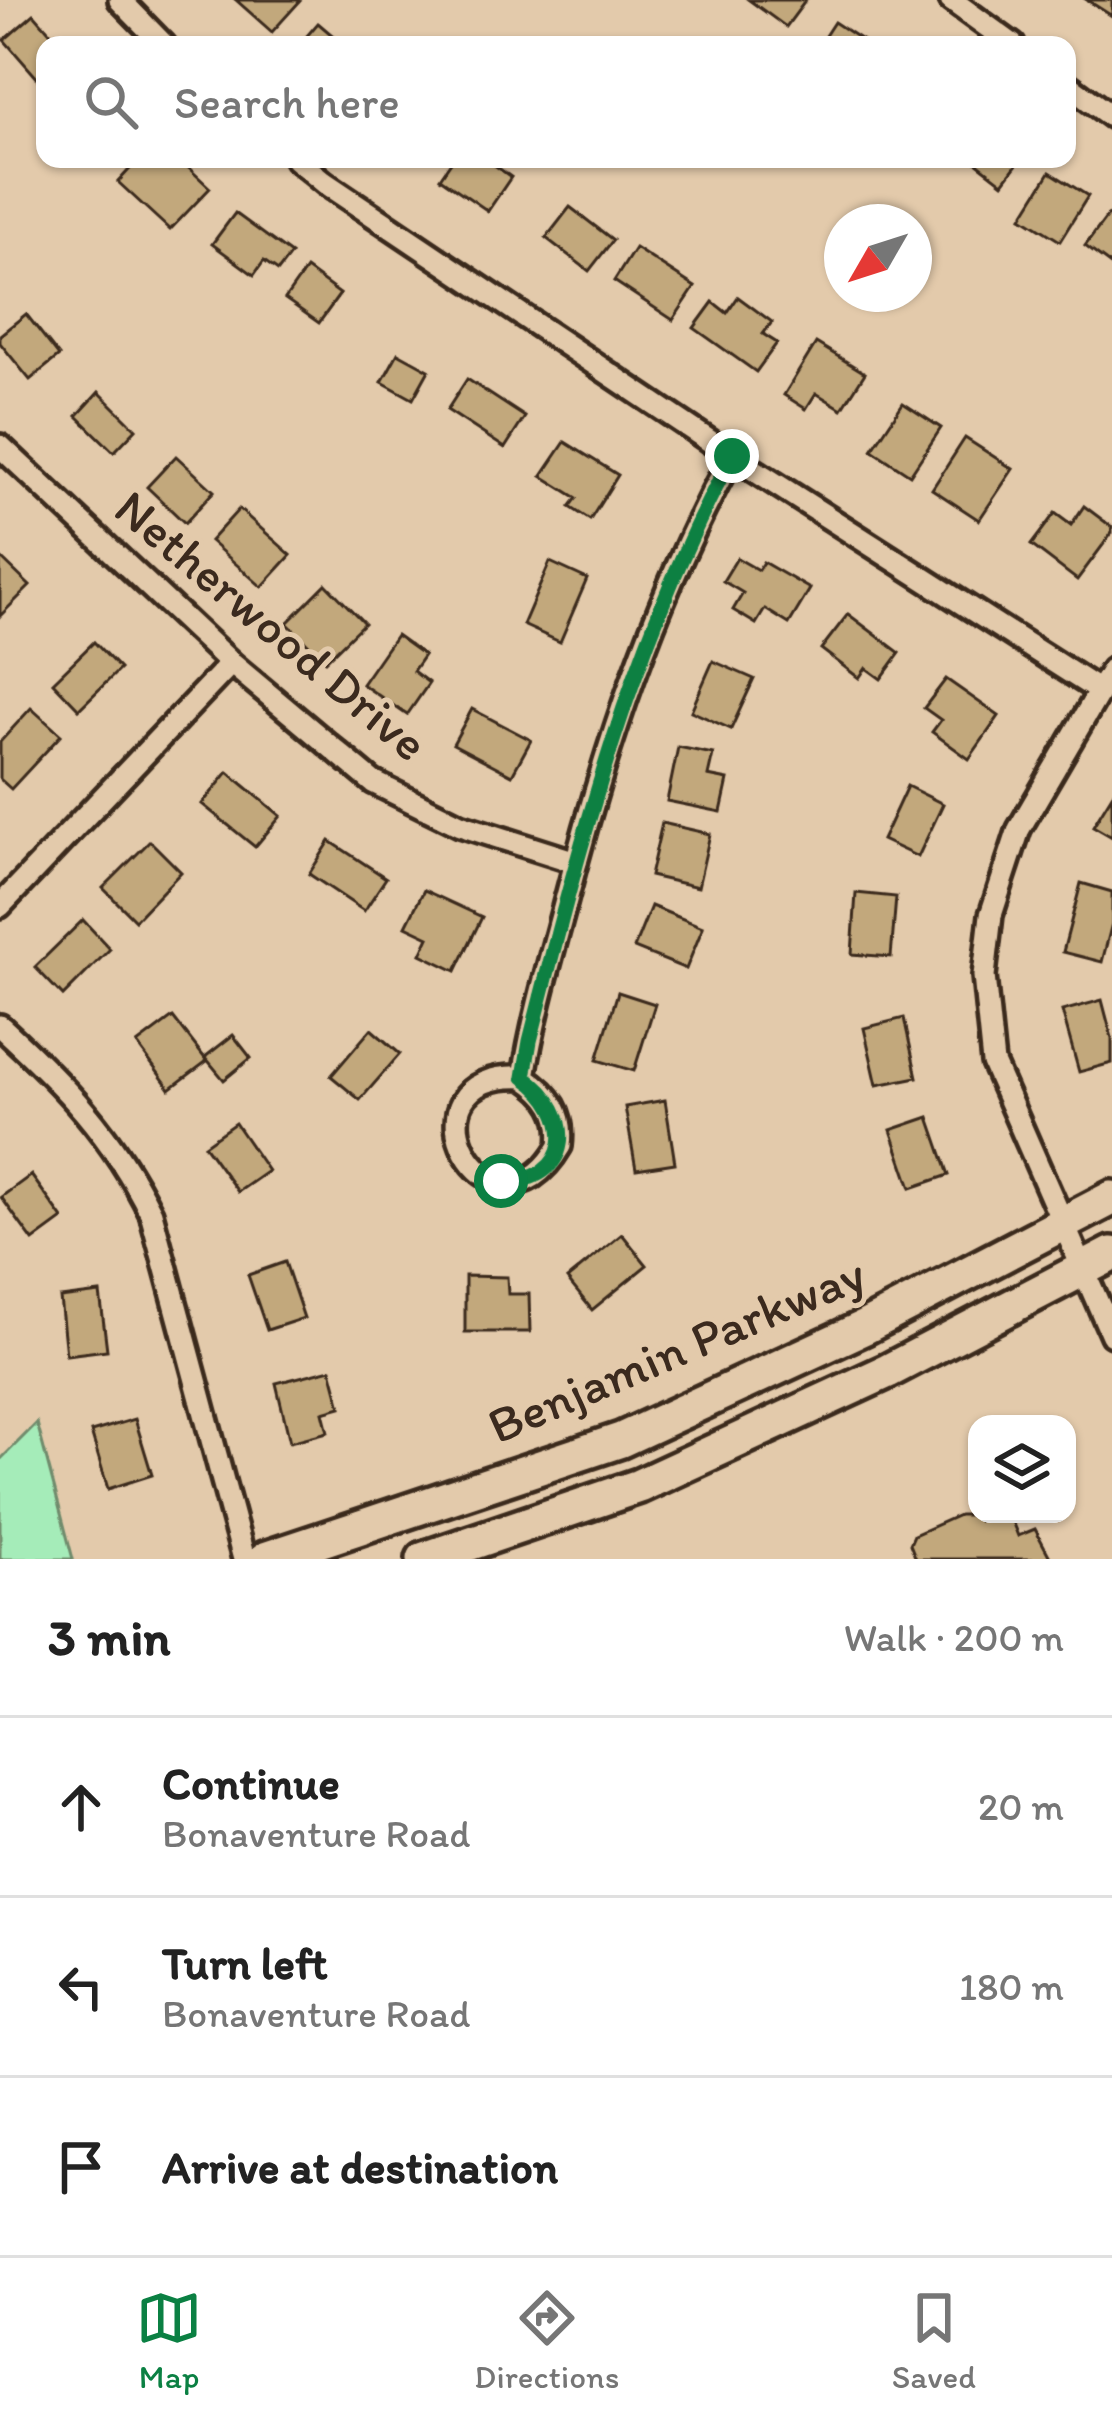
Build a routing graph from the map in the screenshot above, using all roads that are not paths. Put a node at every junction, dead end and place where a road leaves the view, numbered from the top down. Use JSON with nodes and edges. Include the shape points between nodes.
{"nodes":[{"id":1,"x":119,"y":0,"type":"edge"},
{"id":2,"x":951,"y":0,"type":"edge"},
{"id":3,"x":155,"y":36,"type":"edge"},
{"id":4,"x":1001,"y":36,"type":"edge"},
{"id":5,"x":1076,"y":91,"type":"edge"},
{"id":6,"x":1112,"y":117,"type":"edge"},
{"id":7,"x":307,"y":168,"type":"edge"},
{"id":8,"x":0,"y":446,"type":"edge"},
{"id":9,"x":732,"y":456,"type":"junction"},
{"id":10,"x":231,"y":663,"type":"junction"},
{"id":11,"x":1112,"y":670,"type":"edge"},
{"id":12,"x":1098,"y":689,"type":"junction"},
{"id":13,"x":576,"y":862,"type":"junction"},
{"id":14,"x":0,"y":906,"type":"edge"},
{"id":15,"x":0,"y":1026,"type":"edge"},
{"id":16,"x":524,"y":1077,"type":"junction"},
{"id":17,"x":1112,"y":1198,"type":"edge"},
{"id":18,"x":1063,"y":1227,"type":"junction"},
{"id":19,"x":1097,"y":1261,"type":"edge"},
{"id":20,"x":1112,"y":1335,"type":"edge"},
{"id":21,"x":244,"y":1559,"type":"edge"},
{"id":22,"x":265,"y":1559,"type":"edge"},
{"id":23,"x":424,"y":1559,"type":"edge"}],
"edges":[{"from":1,"to":3,"type":"street"},
{"from":2,"to":4,"type":"street"},
{"from":5,"to":6,"type":"street"},
{"from":7,"to":9,"type":"street"},
{"from":8,"to":10,"type":"street","name":"Netherwood Drive"},
{"from":9,"to":12,"type":"street"},
{"from":9,"to":13,"type":"street","via":[[644,642]]},
{"from":10,"to":13,"type":"street","name":"Netherwood Drive","via":[[373,782],[460,825]]},
{"from":10,"to":14,"type":"street"},
{"from":11,"to":12,"type":"street"},
{"from":12,"to":18,"type":"street","via":[[1019,829],[991,915],[984,976],[993,1064]]},
{"from":13,"to":16,"type":"street"},
{"from":15,"to":21,"type":"street","via":[[101,1127],[151,1213]]},
{"from":16,"to":16,"type":"street","via":[[486,1082],[459,1113],[464,1157],[501,1181],[538,1174],[560,1146],[558,1111]]},
{"from":17,"to":18,"type":"main road","name":"Benjamin Parkway"},
{"from":18,"to":19,"type":"street"},
{"from":18,"to":22,"type":"main road","name":"Benjamin Parkway","via":[[621,1440]]},
{"from":19,"to":20,"type":"street"},
{"from":19,"to":23,"type":"main road","name":"Benjamin Parkway","via":[[888,1371],[639,1486]]}]}
